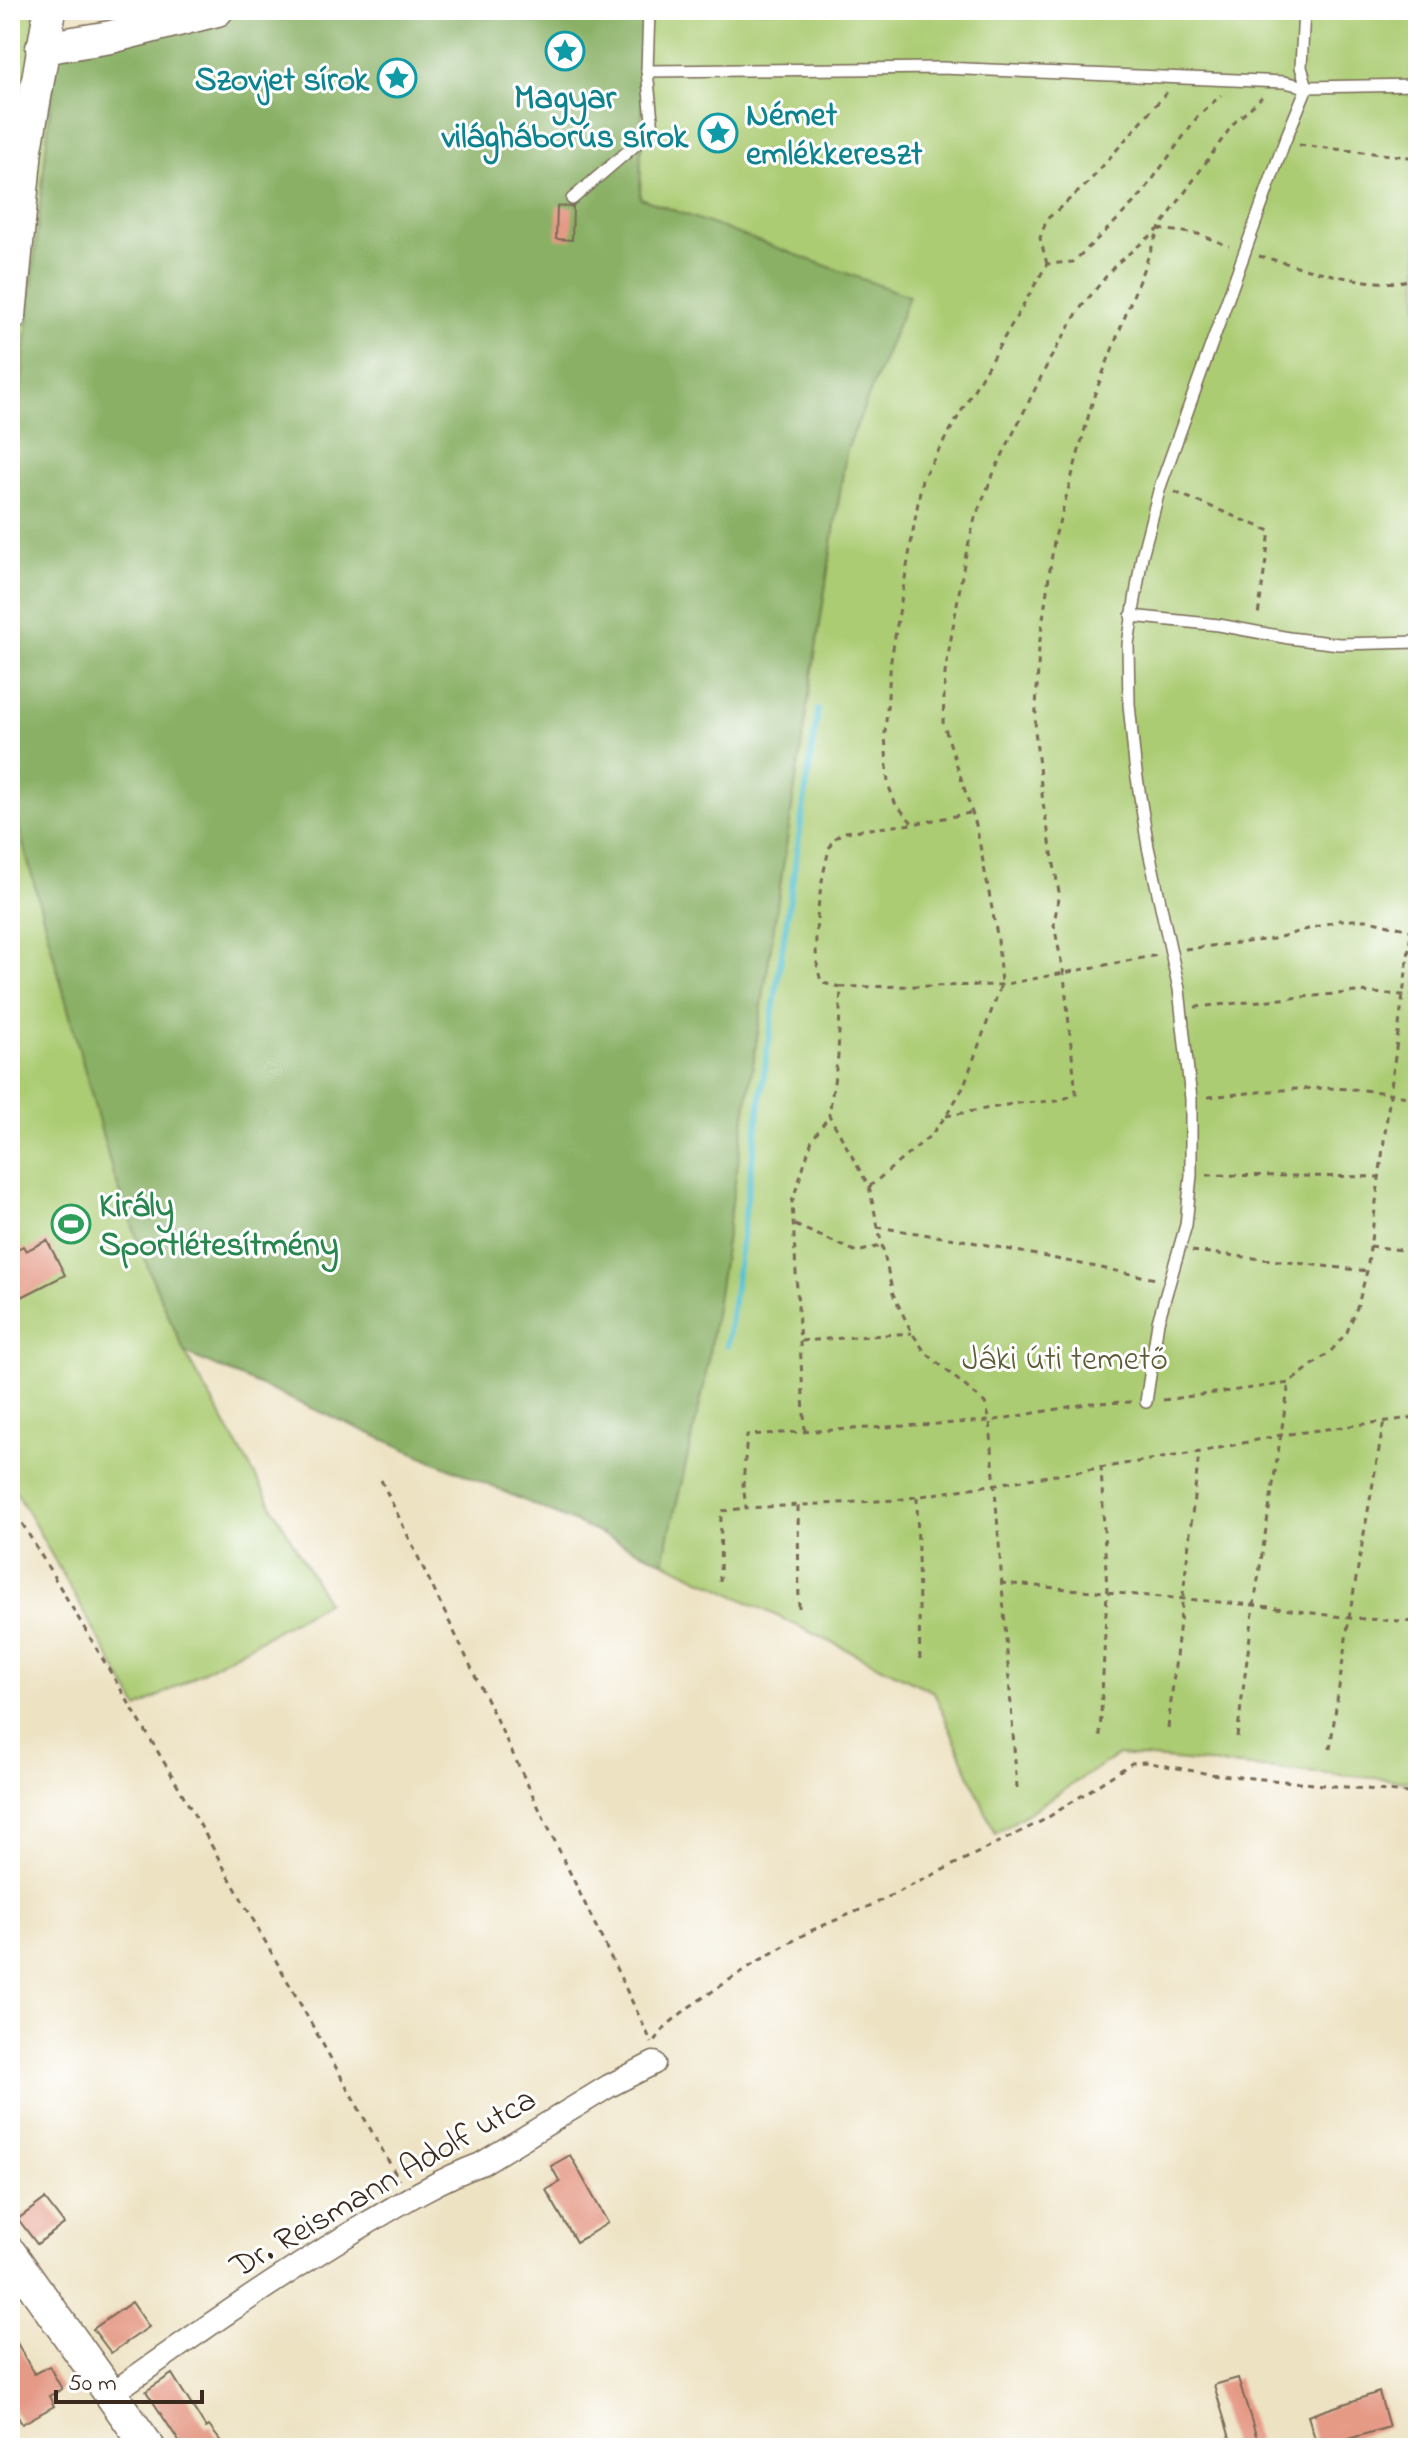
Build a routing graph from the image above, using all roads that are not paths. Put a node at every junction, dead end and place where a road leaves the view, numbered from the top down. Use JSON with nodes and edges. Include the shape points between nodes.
{"nodes":[{"id":1,"x":50,"y":10,"type":"edge"},
{"id":2,"x":217,"y":10,"type":"edge"},
{"id":3,"x":649,"y":10,"type":"edge"},
{"id":4,"x":1304,"y":10,"type":"edge"},
{"id":5,"x":42,"y":48,"type":"junction"},
{"id":6,"x":647,"y":71,"type":"junction"},
{"id":7,"x":1418,"y":85,"type":"edge"},
{"id":8,"x":1307,"y":87,"type":"junction"},
{"id":9,"x":572,"y":199,"type":"dead end"},
{"id":10,"x":10,"y":302,"type":"edge"},
{"id":11,"x":10,"y":316,"type":"edge"},
{"id":12,"x":1131,"y":616,"type":"junction"},
{"id":13,"x":1418,"y":642,"type":"edge"},
{"id":14,"x":1146,"y":1402,"type":"dead end"},
{"id":15,"x":654,"y":2063,"type":"dead end"},
{"id":16,"x":10,"y":2253,"type":"edge"},
{"id":17,"x":111,"y":2394,"type":"junction"},
{"id":18,"x":149,"y":2448,"type":"edge"}],
"edges":[{"from":1,"to":5,"type":"street"},
{"from":2,"to":5,"type":"street"},
{"from":3,"to":6,"type":"lane"},
{"from":4,"to":8,"type":"lane","via":[[1301,67]]},
{"from":5,"to":10,"type":"street"},
{"from":6,"to":8,"type":"lane","via":[[942,68]]},
{"from":6,"to":9,"type":"lane","via":[[653,130]]},
{"from":7,"to":8,"type":"lane"},
{"from":8,"to":12,"type":"lane","via":[[1160,487]]},
{"from":10,"to":11,"type":"street"},
{"from":12,"to":13,"type":"lane","via":[[1339,644]]},
{"from":12,"to":14,"type":"lane","via":[[1129,704],[1135,765],[1179,989],[1191,1099],[1186,1225],[1158,1322]]},
{"from":15,"to":17,"type":"street","name":"Dr. Reismann Adolf utca","via":[[481,2164],[409,2198],[223,2314]]},
{"from":16,"to":17,"type":"street"},
{"from":17,"to":18,"type":"street"}]}
